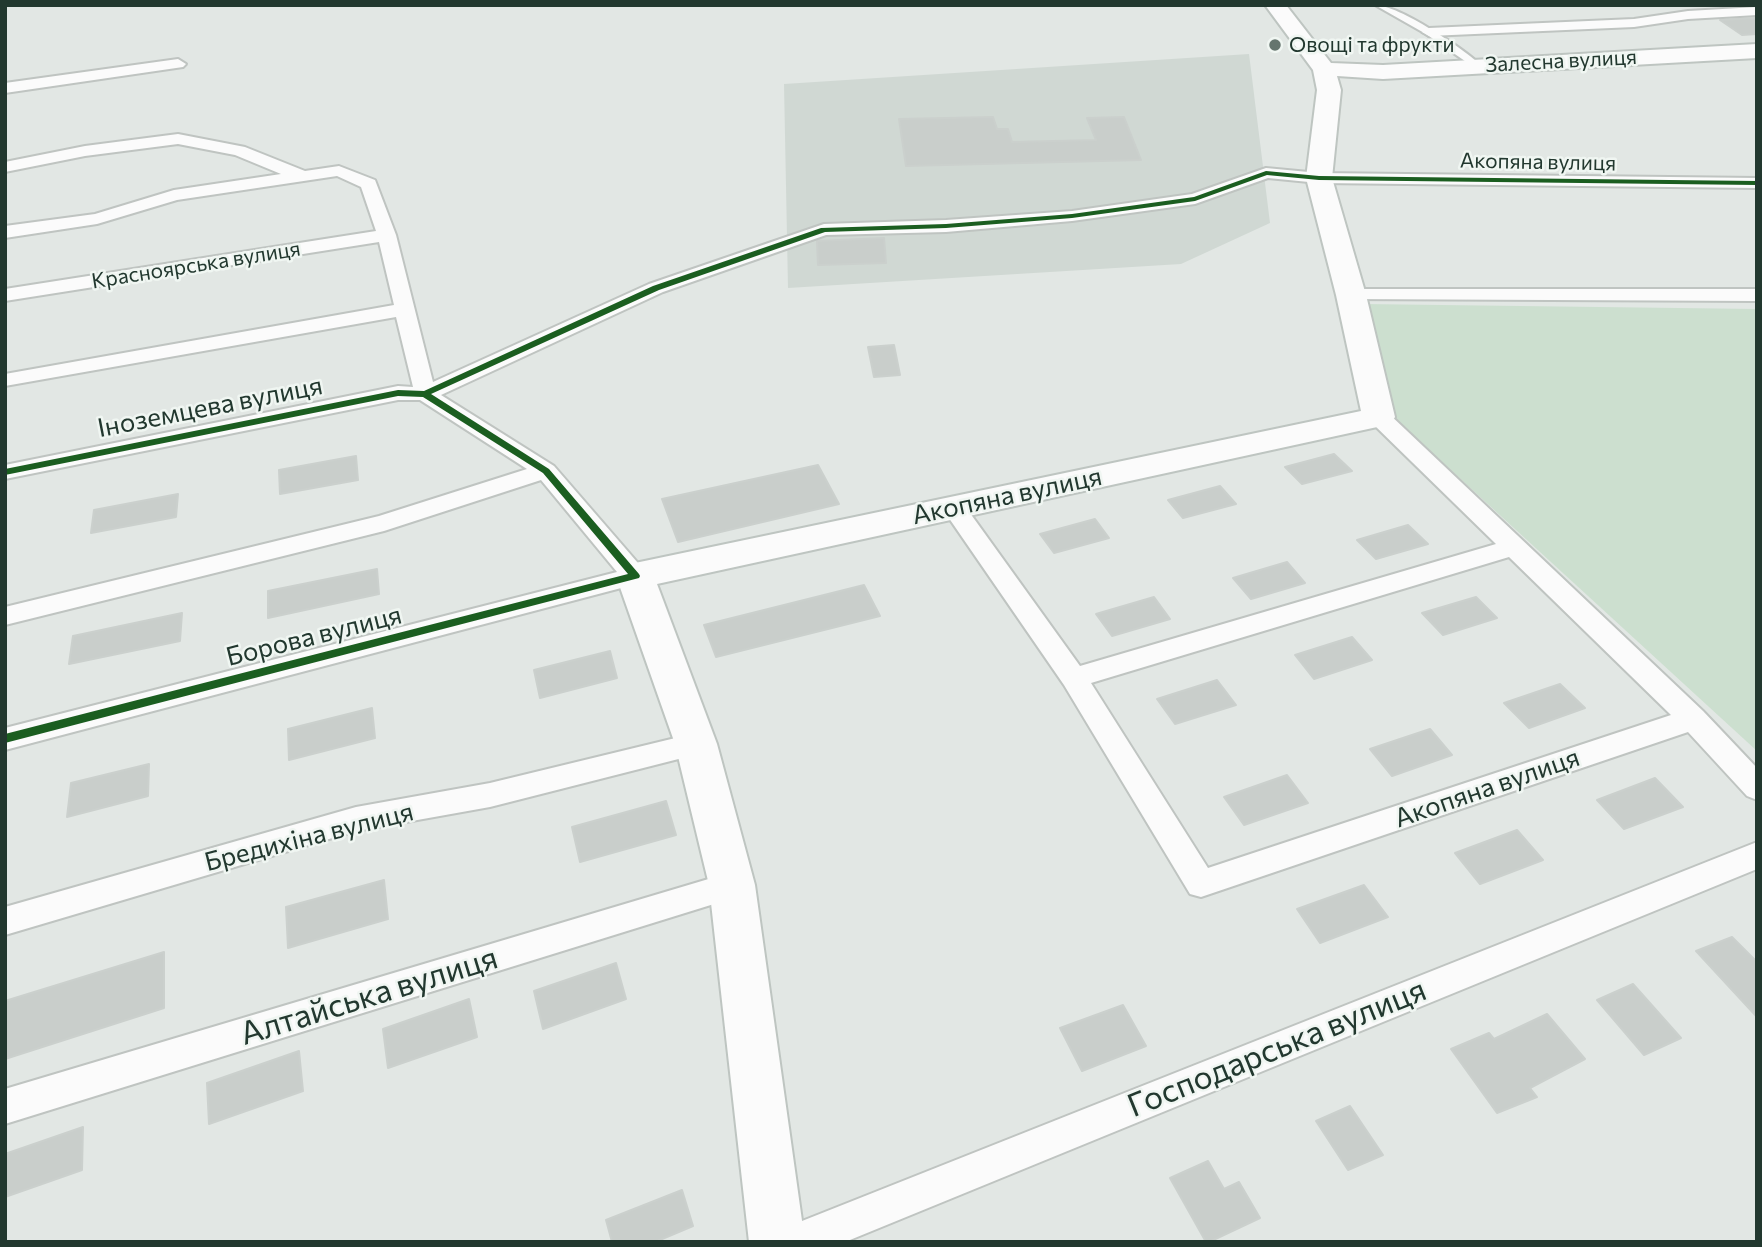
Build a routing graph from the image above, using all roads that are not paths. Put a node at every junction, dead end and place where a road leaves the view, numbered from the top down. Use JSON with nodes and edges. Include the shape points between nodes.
{"nodes":[{"id":1,"x":1275,"y":5,"type":"edge"},
{"id":2,"x":1379,"y":5,"type":"edge"},
{"id":3,"x":1757,"y":11,"type":"edge"},
{"id":4,"x":1429,"y":32,"type":"junction"},
{"id":5,"x":1757,"y":51,"type":"edge"},
{"id":6,"x":178,"y":64,"type":"dead end"},
{"id":7,"x":1478,"y":66,"type":"junction"},
{"id":8,"x":1324,"y":69,"type":"junction"},
{"id":9,"x":5,"y":88,"type":"edge"},
{"id":10,"x":178,"y":139,"type":"joint"},
{"id":11,"x":5,"y":167,"type":"edge"},
{"id":12,"x":303,"y":176,"type":"junction"},
{"id":13,"x":1319,"y":178,"type":"junction"},
{"id":14,"x":1757,"y":183,"type":"edge"},
{"id":15,"x":5,"y":232,"type":"edge"},
{"id":16,"x":387,"y":235,"type":"junction"},
{"id":17,"x":5,"y":295,"type":"edge"},
{"id":18,"x":1351,"y":295,"type":"junction"},
{"id":19,"x":1757,"y":295,"type":"edge"},
{"id":20,"x":405,"y":309,"type":"junction"},
{"id":21,"x":5,"y":380,"type":"edge"},
{"id":22,"x":425,"y":394,"type":"junction"},
{"id":23,"x":1379,"y":417,"type":"junction"},
{"id":24,"x":546,"y":471,"type":"junction"},
{"id":25,"x":5,"y":472,"type":"edge"},
{"id":26,"x":954,"y":508,"type":"junction"},
{"id":27,"x":1514,"y":547,"type":"junction"},
{"id":28,"x":635,"y":576,"type":"junction"},
{"id":29,"x":5,"y":616,"type":"edge"},
{"id":30,"x":1074,"y":678,"type":"junction"},
{"id":31,"x":1693,"y":719,"type":"junction"},
{"id":32,"x":5,"y":739,"type":"edge"},
{"id":33,"x":696,"y":744,"type":"junction"},
{"id":34,"x":1757,"y":788,"type":"edge"},
{"id":35,"x":1757,"y":855,"type":"edge"},
{"id":36,"x":1201,"y":884,"type":"joint"},
{"id":37,"x":732,"y":885,"type":"junction"},
{"id":38,"x":5,"y":921,"type":"edge"},
{"id":39,"x":5,"y":1107,"type":"edge"},
{"id":40,"x":778,"y":1242,"type":"edge"},
{"id":41,"x":797,"y":1242,"type":"edge"}],
"edges":[{"from":1,"to":8,"type":"main road"},
{"from":2,"to":4,"type":"lane"},
{"from":3,"to":4,"type":"street","via":[[1634,23]]},
{"from":4,"to":7,"type":"lane"},
{"from":5,"to":7,"type":"main road","name":"Залесна вулиця"},
{"from":6,"to":9,"type":"street"},
{"from":7,"to":8,"type":"main road","name":"Залесна вулиця","via":[[1383,72]]},
{"from":8,"to":13,"type":"main road","via":[[1329,90]]},
{"from":10,"to":11,"type":"street"},
{"from":10,"to":12,"type":"street","via":[[239,151]]},
{"from":12,"to":15,"type":"street","via":[[174,195],[97,219]]},
{"from":12,"to":16,"type":"street","via":[[339,171],[369,184]]},
{"from":13,"to":14,"type":"street","name":"Акопяна вулиця"},
{"from":13,"to":18,"type":"main road"},
{"from":13,"to":22,"type":"street","name":"Акопяна вулиця","via":[[1266,173],[1195,199],[1072,216],[824,230],[656,288]]},
{"from":16,"to":17,"type":"street","name":"Красноярська вулиця"},
{"from":16,"to":20,"type":"street"},
{"from":18,"to":19,"type":"street"},
{"from":18,"to":23,"type":"main road"},
{"from":20,"to":21,"type":"street"},
{"from":20,"to":22,"type":"street"},
{"from":22,"to":24,"type":"street"},
{"from":22,"to":25,"type":"street","name":"Іноземцева вулиця","via":[[398,393]]},
{"from":23,"to":26,"type":"main road","name":"Акопяна вулиця"},
{"from":23,"to":27,"type":"street"},
{"from":24,"to":28,"type":"street"},
{"from":24,"to":29,"type":"street","via":[[384,523]]},
{"from":26,"to":28,"type":"main road","name":"Акопяна вулиця"},
{"from":26,"to":30,"type":"street"},
{"from":27,"to":30,"type":"street"},
{"from":27,"to":31,"type":"street"},
{"from":28,"to":32,"type":"street","name":"Борова вулиця"},
{"from":28,"to":33,"type":"main road"},
{"from":30,"to":36,"type":"street"},
{"from":31,"to":34,"type":"street"},
{"from":31,"to":36,"type":"street","name":"Акопяна вулиця"},
{"from":33,"to":37,"type":"main road"},
{"from":33,"to":38,"type":"street","name":"Бредихіна вулиця","via":[[490,796],[356,819]]},
{"from":35,"to":41,"type":"street","name":"Господарська вулиця"},
{"from":37,"to":39,"type":"street","name":"Алтайська вулиця"},
{"from":37,"to":40,"type":"main road"}]}
